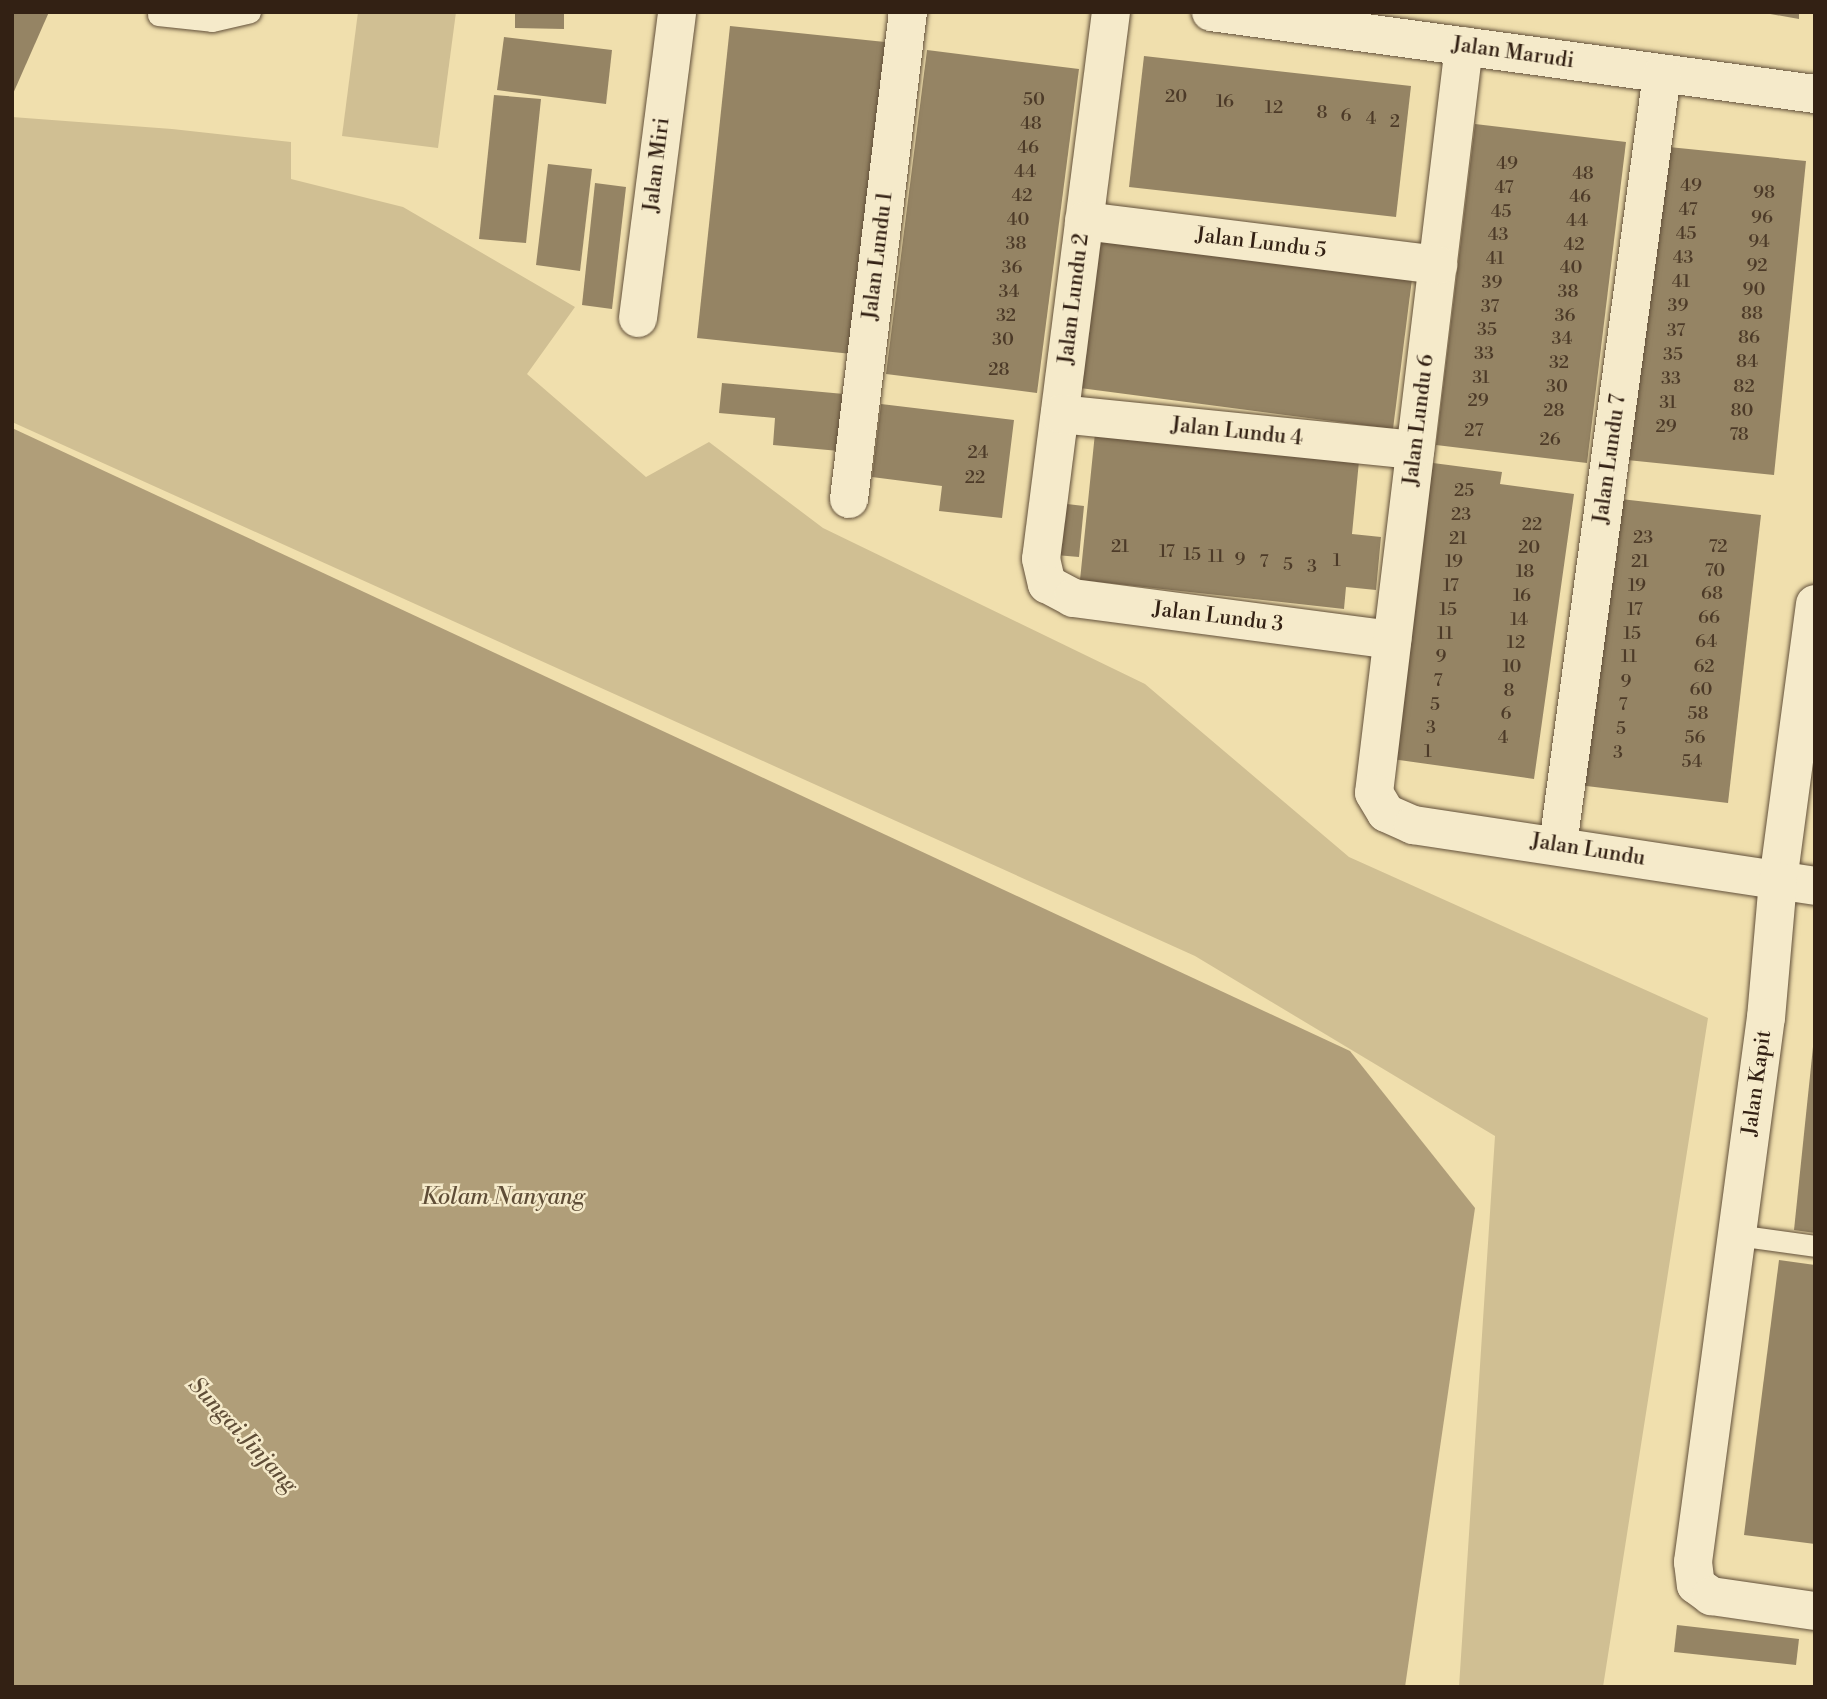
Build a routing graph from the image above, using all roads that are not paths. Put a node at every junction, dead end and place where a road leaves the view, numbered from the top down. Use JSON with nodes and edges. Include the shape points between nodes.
{"nodes":[{"id":1,"x":250,"y":12,"type":"edge"},
{"id":2,"x":677,"y":12,"type":"edge"},
{"id":3,"x":908,"y":12,"type":"edge"},
{"id":4,"x":1111,"y":12,"type":"edge"},
{"id":5,"x":1211,"y":12,"type":"edge"},
{"id":6,"x":158,"y":15,"type":"dead end"},
{"id":7,"x":1464,"y":46,"type":"junction"},
{"id":8,"x":1662,"y":74,"type":"junction"},
{"id":9,"x":1815,"y":94,"type":"edge"},
{"id":10,"x":1084,"y":221,"type":"junction"},
{"id":11,"x":1437,"y":264,"type":"junction"},
{"id":12,"x":638,"y":318,"type":"dead end"},
{"id":13,"x":1060,"y":414,"type":"junction"},
{"id":14,"x":1415,"y":450,"type":"junction"},
{"id":15,"x":849,"y":499,"type":"dead end"},
{"id":16,"x":1047,"y":584,"type":"joint"},
{"id":17,"x":1815,"y":604,"type":"edge"},
{"id":18,"x":1392,"y":640,"type":"junction"},
{"id":19,"x":1374,"y":793,"type":"joint"},
{"id":20,"x":1558,"y":845,"type":"junction"},
{"id":21,"x":1778,"y":881,"type":"junction"},
{"id":22,"x":1815,"y":886,"type":"edge"},
{"id":23,"x":1737,"y":1236,"type":"junction"},
{"id":24,"x":1815,"y":1246,"type":"edge"},
{"id":25,"x":1815,"y":1611,"type":"edge"}],
"edges":[{"from":1,"to":6,"type":"lane","via":[[212,20]]},
{"from":2,"to":12,"type":"street","name":"Jalan Miri"},
{"from":3,"to":15,"type":"street","name":"Jalan Lundu 1"},
{"from":4,"to":10,"type":"street","name":"Jalan Lundu 2"},
{"from":5,"to":7,"type":"street","name":"Jalan Marudi"},
{"from":7,"to":8,"type":"street","name":"Jalan Marudi"},
{"from":7,"to":11,"type":"street","name":"Jalan Lundu 6"},
{"from":8,"to":9,"type":"street","name":"Jalan Marudi"},
{"from":8,"to":20,"type":"street","name":"Jalan Lundu 7"},
{"from":10,"to":11,"type":"street","name":"Jalan Lundu 5"},
{"from":10,"to":13,"type":"street","name":"Jalan Lundu 2"},
{"from":11,"to":14,"type":"street","name":"Jalan Lundu 6"},
{"from":13,"to":14,"type":"street","name":"Jalan Lundu 4"},
{"from":13,"to":16,"type":"street","name":"Jalan Lundu 2","via":[[1041,559]]},
{"from":14,"to":18,"type":"street","name":"Jalan Lundu 6"},
{"from":16,"to":18,"type":"street","name":"Jalan Lundu 3","via":[[1073,598]]},
{"from":17,"to":21,"type":"street","name":"Jalan Kapit"},
{"from":18,"to":19,"type":"street","name":"Jalan Lundu 6"},
{"from":19,"to":20,"type":"street","name":"Jalan Lundu","via":[[1386,813],[1413,825]]},
{"from":20,"to":21,"type":"street","name":"Jalan Lundu"},
{"from":21,"to":22,"type":"street","name":"Jalan Lundu"},
{"from":21,"to":23,"type":"street","name":"Jalan Kapit","via":[[1766,1017]]},
{"from":23,"to":24,"type":"lane"},
{"from":23,"to":25,"type":"street","name":"Jalan Kapit","via":[[1693,1562],[1696,1585],[1711,1596]]}]}
